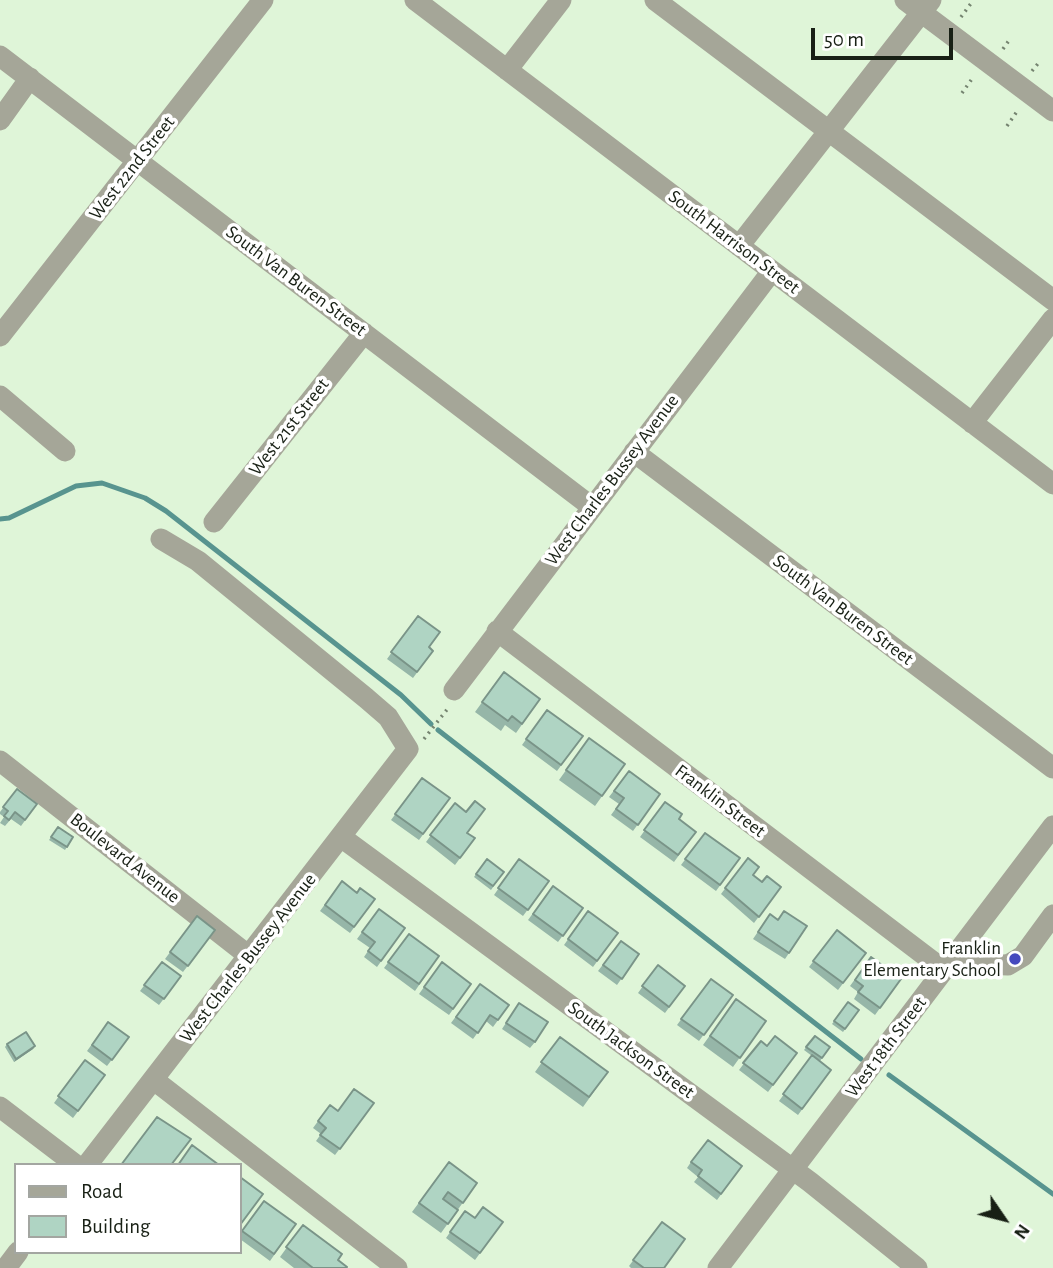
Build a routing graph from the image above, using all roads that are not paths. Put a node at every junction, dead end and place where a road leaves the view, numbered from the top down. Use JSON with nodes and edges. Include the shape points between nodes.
{"nodes":[{"id":1,"x":263,"y":0,"type":"edge"},
{"id":2,"x":415,"y":0,"type":"edge"},
{"id":3,"x":561,"y":0,"type":"edge"},
{"id":4,"x":655,"y":0,"type":"edge"},
{"id":5,"x":919,"y":4,"type":"edge"},
{"id":6,"x":0,"y":55,"type":"edge"},
{"id":7,"x":507,"y":70,"type":"junction"},
{"id":8,"x":30,"y":78,"type":"junction"},
{"id":9,"x":1053,"y":111,"type":"edge"},
{"id":10,"x":0,"y":120,"type":"edge"},
{"id":11,"x":830,"y":131,"type":"junction"},
{"id":12,"x":138,"y":161,"type":"junction"},
{"id":13,"x":739,"y":246,"type":"junction"},
{"id":14,"x":772,"y":271,"type":"junction"},
{"id":15,"x":1053,"y":300,"type":"edge"},
{"id":16,"x":1053,"y":319,"type":"edge"},
{"id":17,"x":364,"y":333,"type":"junction"},
{"id":18,"x":0,"y":336,"type":"edge"},
{"id":19,"x":0,"y":396,"type":"edge"},
{"id":20,"x":972,"y":423,"type":"junction"},
{"id":21,"x":65,"y":451,"type":"dead end"},
{"id":22,"x":634,"y":452,"type":"junction"},
{"id":23,"x":1053,"y":484,"type":"edge"},
{"id":24,"x":592,"y":507,"type":"junction"},
{"id":25,"x":215,"y":522,"type":"dead end"},
{"id":26,"x":161,"y":539,"type":"dead end"},
{"id":27,"x":497,"y":631,"type":"junction"},
{"id":28,"x":454,"y":690,"type":"dead end"},
{"id":29,"x":0,"y":761,"type":"edge"},
{"id":30,"x":1053,"y":768,"type":"edge"},
{"id":31,"x":341,"y":837,"type":"junction"},
{"id":32,"x":1050,"y":838,"type":"edge"},
{"id":33,"x":1053,"y":915,"type":"edge"},
{"id":34,"x":249,"y":956,"type":"junction"},
{"id":35,"x":950,"y":962,"type":"junction"},
{"id":36,"x":154,"y":1080,"type":"junction"},
{"id":37,"x":0,"y":1107,"type":"edge"},
{"id":38,"x":73,"y":1163,"type":"edge"},
{"id":39,"x":89,"y":1163,"type":"edge"},
{"id":40,"x":793,"y":1169,"type":"junction"},
{"id":41,"x":397,"y":1268,"type":"edge"},
{"id":42,"x":718,"y":1268,"type":"edge"},
{"id":43,"x":917,"y":1268,"type":"edge"}],
"edges":[{"from":1,"to":12,"type":"street","name":"West 22nd Street"},
{"from":2,"to":7,"type":"street","name":"South Harrison Street"},
{"from":3,"to":7,"type":"street"},
{"from":4,"to":11,"type":"street"},
{"from":5,"to":9,"type":"street"},
{"from":5,"to":11,"type":"street"},
{"from":6,"to":8,"type":"street","name":"South Van Buren Street"},
{"from":7,"to":13,"type":"street","name":"South Harrison Street"},
{"from":8,"to":10,"type":"street"},
{"from":8,"to":12,"type":"street","name":"South Van Buren Street"},
{"from":11,"to":13,"type":"street"},
{"from":11,"to":15,"type":"street"},
{"from":12,"to":17,"type":"street","name":"South Van Buren Street"},
{"from":12,"to":18,"type":"street","name":"West 22nd Street"},
{"from":13,"to":14,"type":"street","name":"South Harrison Street"},
{"from":14,"to":20,"type":"street","name":"South Harrison Street"},
{"from":14,"to":22,"type":"street","name":"West Charles Bussey Avenue"},
{"from":16,"to":20,"type":"street"},
{"from":17,"to":24,"type":"street","name":"South Van Buren Street"},
{"from":17,"to":25,"type":"street","name":"West 21st Street"},
{"from":19,"to":21,"type":"street"},
{"from":20,"to":23,"type":"street","name":"South Harrison Street"},
{"from":22,"to":24,"type":"street","name":"West Charles Bussey Avenue"},
{"from":22,"to":30,"type":"street","name":"South Van Buren Street"},
{"from":24,"to":27,"type":"street","name":"West Charles Bussey Avenue"},
{"from":26,"to":31,"type":"street","name":"West Charles Bussey Avenue","via":[[198,561],[366,698],[388,717],[408,750]]},
{"from":27,"to":28,"type":"street","name":"West Charles Bussey Avenue"},
{"from":27,"to":35,"type":"street","name":"Franklin Street"},
{"from":29,"to":34,"type":"street","name":"Boulevard Avenue"},
{"from":31,"to":34,"type":"street","name":"West Charles Bussey Avenue"},
{"from":31,"to":40,"type":"street","name":"South Jackson Street"},
{"from":32,"to":35,"type":"street","name":"West 18th Street"},
{"from":33,"to":35,"type":"street","name":"Franklin Street","via":[[1023,956],[1008,965]]},
{"from":34,"to":36,"type":"street","name":"West Charles Bussey Avenue"},
{"from":35,"to":40,"type":"street","name":"West 18th Street"},
{"from":36,"to":39,"type":"street","name":"West Charles Bussey Avenue"},
{"from":36,"to":41,"type":"street"},
{"from":37,"to":38,"type":"street"},
{"from":40,"to":42,"type":"street","name":"West 18th Street"},
{"from":40,"to":43,"type":"street","name":"South Jackson Street"}]}
